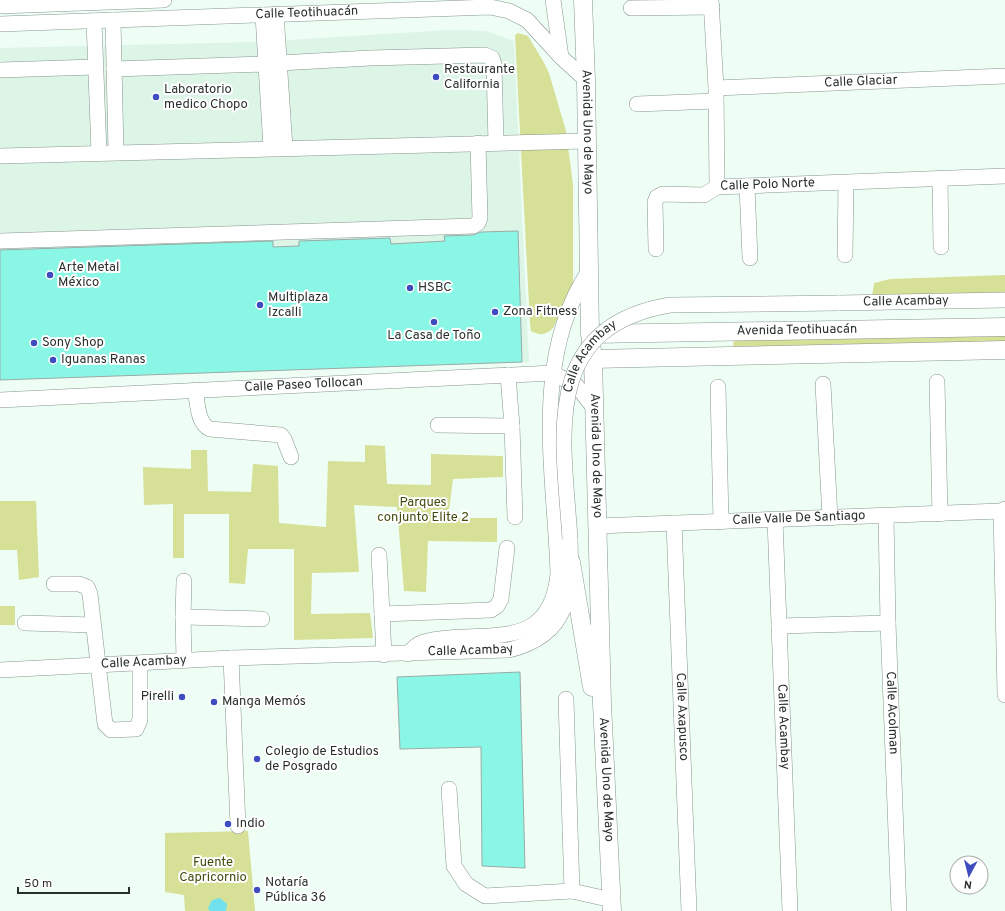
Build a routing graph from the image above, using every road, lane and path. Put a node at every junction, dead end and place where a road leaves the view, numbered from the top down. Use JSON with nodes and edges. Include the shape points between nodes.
{"nodes":[{"id":1,"x":150,"y":0,"type":"edge"},
{"id":2,"x":164,"y":0,"type":"edge"},
{"id":3,"x":553,"y":0,"type":"edge"},
{"id":4,"x":583,"y":0,"type":"edge"},
{"id":5,"x":711,"y":4,"type":"edge"},
{"id":6,"x":381,"y":5,"type":"edge"},
{"id":7,"x":0,"y":6,"type":"edge"},
{"id":8,"x":632,"y":8,"type":"dead end"},
{"id":9,"x":269,"y":15,"type":"junction"},
{"id":10,"x":150,"y":19,"type":"junction"},
{"id":11,"x":113,"y":20,"type":"junction"},
{"id":12,"x":94,"y":21,"type":"junction"},
{"id":13,"x":0,"y":24,"type":"edge"},
{"id":14,"x":561,"y":57,"type":"junction"},
{"id":15,"x":273,"y":63,"type":"junction"},
{"id":16,"x":95,"y":68,"type":"junction"},
{"id":17,"x":114,"y":69,"type":"junction"},
{"id":18,"x":0,"y":70,"type":"edge"},
{"id":19,"x":1005,"y":76,"type":"edge"},
{"id":20,"x":586,"y":80,"type":"junction"},
{"id":21,"x":716,"y":94,"type":"junction"},
{"id":22,"x":637,"y":104,"type":"dead end"},
{"id":23,"x":586,"y":141,"type":"junction"},
{"id":24,"x":496,"y":143,"type":"junction"},
{"id":25,"x":478,"y":144,"type":"junction"},
{"id":26,"x":278,"y":148,"type":"junction"},
{"id":27,"x":116,"y":152,"type":"junction"},
{"id":28,"x":99,"y":153,"type":"junction"},
{"id":29,"x":0,"y":156,"type":"edge"},
{"id":30,"x":1005,"y":176,"type":"edge"},
{"id":31,"x":940,"y":178,"type":"junction"},
{"id":32,"x":846,"y":183,"type":"junction"},
{"id":33,"x":747,"y":186,"type":"junction"},
{"id":34,"x":717,"y":187,"type":"junction"},
{"id":35,"x":0,"y":241,"type":"edge"},
{"id":36,"x":941,"y":247,"type":"dead end"},
{"id":37,"x":656,"y":249,"type":"dead end"},
{"id":38,"x":845,"y":255,"type":"dead end"},
{"id":39,"x":750,"y":258,"type":"dead end"},
{"id":40,"x":589,"y":271,"type":"junction"},
{"id":41,"x":1005,"y":300,"type":"edge"},
{"id":42,"x":1005,"y":327,"type":"edge"},
{"id":43,"x":729,"y":333,"type":"junction"},
{"id":44,"x":590,"y":334,"type":"junction"},
{"id":45,"x":1001,"y":351,"type":"edge"},
{"id":46,"x":730,"y":355,"type":"junction"},
{"id":47,"x":593,"y":359,"type":"junction"},
{"id":48,"x":552,"y":373,"type":"junction"},
{"id":49,"x":508,"y":375,"type":"junction"},
{"id":50,"x":937,"y":382,"type":"dead end"},
{"id":51,"x":823,"y":384,"type":"dead end"},
{"id":52,"x":718,"y":386,"type":"dead end"},
{"id":53,"x":195,"y":390,"type":"junction"},
{"id":54,"x":0,"y":400,"type":"edge"},
{"id":55,"x":594,"y":408,"type":"junction"},
{"id":56,"x":438,"y":425,"type":"dead end"},
{"id":57,"x":512,"y":426,"type":"junction"},
{"id":58,"x":291,"y":457,"type":"dead end"},
{"id":59,"x":1003,"y":510,"type":"edge"},
{"id":60,"x":940,"y":514,"type":"junction"},
{"id":61,"x":886,"y":516,"type":"junction"},
{"id":62,"x":515,"y":517,"type":"dead end"},
{"id":63,"x":830,"y":518,"type":"junction"},
{"id":64,"x":775,"y":520,"type":"junction"},
{"id":65,"x":721,"y":522,"type":"junction"},
{"id":66,"x":674,"y":523,"type":"junction"},
{"id":67,"x":597,"y":526,"type":"junction"},
{"id":68,"x":507,"y":548,"type":"dead end"},
{"id":69,"x":379,"y":555,"type":"dead end"},
{"id":70,"x":571,"y":562,"type":"junction"},
{"id":71,"x":184,"y":581,"type":"dead end"},
{"id":72,"x":54,"y":584,"type":"dead end"},
{"id":73,"x":1004,"y":613,"type":"edge"},
{"id":74,"x":382,"y":614,"type":"junction"},
{"id":75,"x":183,"y":617,"type":"junction"},
{"id":76,"x":262,"y":619,"type":"dead end"},
{"id":77,"x":24,"y":623,"type":"dead end"},
{"id":78,"x":888,"y":623,"type":"junction"},
{"id":79,"x":93,"y":625,"type":"junction"},
{"id":80,"x":779,"y":626,"type":"junction"},
{"id":81,"x":408,"y":654,"type":"junction"},
{"id":82,"x":384,"y":655,"type":"junction"},
{"id":83,"x":231,"y":658,"type":"junction"},
{"id":84,"x":184,"y":660,"type":"junction"},
{"id":85,"x":140,"y":663,"type":"junction"},
{"id":86,"x":98,"y":665,"type":"junction"},
{"id":87,"x":0,"y":670,"type":"edge"},
{"id":88,"x":1005,"y":695,"type":"edge"},
{"id":89,"x":566,"y":699,"type":"dead end"},
{"id":90,"x":603,"y":727,"type":"junction"},
{"id":91,"x":448,"y":789,"type":"dead end"},
{"id":92,"x":238,"y":826,"type":"dead end"},
{"id":93,"x":572,"y":891,"type":"junction"},
{"id":94,"x":612,"y":906,"type":"edge"},
{"id":95,"x":689,"y":911,"type":"edge"},
{"id":96,"x":790,"y":911,"type":"edge"},
{"id":97,"x":899,"y":911,"type":"edge"}],
"edges":[{"from":1,"to":2,"type":"street"},
{"from":1,"to":7,"type":"street"},
{"from":1,"to":10,"type":"street"},
{"from":3,"to":14,"type":"street"},
{"from":4,"to":20,"type":"main road","name":"Avenida Uno de Mayo"},
{"from":5,"to":8,"type":"street"},
{"from":5,"to":21,"type":"street","name":"Calle Polo Norte"},
{"from":6,"to":9,"type":"street","name":"Calle Teotihuacán"},
{"from":6,"to":14,"type":"street","name":"Calle Teotihuacán","via":[[490,6],[509,11],[527,20]]},
{"from":9,"to":10,"type":"street","name":"Calle Teotihuacán"},
{"from":9,"to":15,"type":"street"},
{"from":10,"to":11,"type":"street","name":"Calle Teotihuacán"},
{"from":11,"to":12,"type":"street","name":"Calle Teotihuacán"},
{"from":11,"to":17,"type":"street"},
{"from":12,"to":13,"type":"street","name":"Calle Teotihuacán"},
{"from":12,"to":16,"type":"street"},
{"from":14,"to":20,"type":"street","name":"Calle Teotihuacán"},
{"from":15,"to":17,"type":"street"},
{"from":15,"to":24,"type":"street","via":[[485,55],[492,58],[494,64]]},
{"from":15,"to":26,"type":"street"},
{"from":16,"to":18,"type":"street"},
{"from":16,"to":28,"type":"street"},
{"from":17,"to":27,"type":"street"},
{"from":19,"to":21,"type":"street","name":"Calle Glaciar"},
{"from":20,"to":23,"type":"main road","name":"Avenida Uno de Mayo"},
{"from":21,"to":22,"type":"street","name":"Calle Glaciar"},
{"from":21,"to":34,"type":"street","name":"Calle Polo Norte"},
{"from":23,"to":24,"type":"street"},
{"from":23,"to":40,"type":"main road","name":"Avenida Uno de Mayo"},
{"from":24,"to":25,"type":"street"},
{"from":25,"to":26,"type":"street"},
{"from":25,"to":35,"type":"street","via":[[480,218],[473,226]]},
{"from":26,"to":27,"type":"street"},
{"from":27,"to":28,"type":"street"},
{"from":28,"to":29,"type":"street"},
{"from":30,"to":31,"type":"street","name":"Calle Polo Norte"},
{"from":31,"to":32,"type":"street","name":"Calle Polo Norte"},
{"from":31,"to":36,"type":"street"},
{"from":32,"to":33,"type":"street","name":"Calle Polo Norte"},
{"from":32,"to":38,"type":"street"},
{"from":33,"to":34,"type":"street","name":"Calle Polo Norte"},
{"from":33,"to":39,"type":"street"},
{"from":34,"to":37,"type":"street","via":[[704,194],[663,194],[657,197]]},
{"from":40,"to":44,"type":"main road","name":"Avenida Uno de Mayo"},
{"from":40,"to":48,"type":"street","name":"Calle Acambay","via":[[577,289],[568,310]]},
{"from":41,"to":70,"type":"street","name":"Calle Acambay","bridge":true,"via":[[670,305],[643,312],[617,324],[605,332],[584,354],[571,378],[565,405],[564,432]]},
{"from":42,"to":43,"type":"main road","name":"Avenida Teotihuacán"},
{"from":43,"to":44,"type":"main road","name":"Avenida Teotihuacán"},
{"from":43,"to":46,"type":"main road"},
{"from":44,"to":47,"type":"main road","name":"Avenida Uno de Mayo"},
{"from":45,"to":46,"type":"main road","name":"Avenida Teotihuacán"},
{"from":46,"to":47,"type":"main road","name":"Avenida Teotihuacán"},
{"from":47,"to":55,"type":"main road","name":"Avenida Uno de Mayo"},
{"from":48,"to":49,"type":"street","name":"Calle Paseo Tollocan"},
{"from":48,"to":55,"type":"street","name":"Calle Paseo Tollocan","via":[[576,385]]},
{"from":48,"to":81,"type":"street","name":"Calle Acambay","via":[[550,422],[558,574],[550,604],[539,620],[518,632],[432,640],[418,644]]},
{"from":49,"to":53,"type":"street","name":"Calle Paseo Tollocan"},
{"from":49,"to":57,"type":"street"},
{"from":50,"to":60,"type":"street"},
{"from":51,"to":63,"type":"street"},
{"from":52,"to":65,"type":"street"},
{"from":53,"to":54,"type":"street","name":"Calle Paseo Tollocan"},
{"from":53,"to":58,"type":"street","via":[[204,426],[210,429],[281,435]]},
{"from":55,"to":67,"type":"main road","name":"Avenida Uno de Mayo"},
{"from":56,"to":57,"type":"street"},
{"from":57,"to":62,"type":"street"},
{"from":59,"to":60,"type":"street","name":"Calle Valle De Santiago"},
{"from":59,"to":73,"type":"street"},
{"from":60,"to":61,"type":"street","name":"Calle Valle De Santiago"},
{"from":61,"to":63,"type":"street","name":"Calle Valle De Santiago"},
{"from":61,"to":78,"type":"street","name":"Calle Acolman"},
{"from":63,"to":64,"type":"street","name":"Calle Valle De Santiago"},
{"from":64,"to":65,"type":"street","name":"Calle Valle De Santiago"},
{"from":64,"to":80,"type":"street","name":"Calle Acambay"},
{"from":65,"to":66,"type":"street","name":"Calle Valle De Santiago"},
{"from":66,"to":67,"type":"street","name":"Calle Valle De Santiago"},
{"from":66,"to":95,"type":"street","name":"Calle Axapusco"},
{"from":67,"to":90,"type":"main road","name":"Avenida Uno de Mayo"},
{"from":68,"to":74,"type":"street","via":[[501,599],[491,610]]},
{"from":69,"to":74,"type":"street"},
{"from":70,"to":81,"type":"street","name":"Calle Acambay","via":[[570,585],[564,606],[554,626],[540,638],[509,650]]},
{"from":70,"to":90,"type":"main road","via":[[592,686]]},
{"from":71,"to":75,"type":"street"},
{"from":72,"to":79,"type":"street","via":[[79,584],[87,587]]},
{"from":73,"to":88,"type":"street"},
{"from":74,"to":82,"type":"street"},
{"from":75,"to":76,"type":"street"},
{"from":75,"to":84,"type":"street"},
{"from":77,"to":79,"type":"street"},
{"from":78,"to":80,"type":"street"},
{"from":78,"to":97,"type":"street","name":"Calle Acolman"},
{"from":79,"to":86,"type":"street"},
{"from":80,"to":96,"type":"street","name":"Calle Acambay"},
{"from":81,"to":82,"type":"street","name":"Calle Acambay"},
{"from":82,"to":83,"type":"street","name":"Calle Acambay"},
{"from":83,"to":84,"type":"street","name":"Calle Acambay"},
{"from":83,"to":92,"type":"street"},
{"from":84,"to":85,"type":"street","name":"Calle Acambay"},
{"from":85,"to":86,"type":"street","name":"Calle Acambay"},
{"from":85,"to":86,"type":"street","via":[[140,720],[136,729],[111,730],[105,724]]},
{"from":86,"to":87,"type":"street","name":"Calle Acambay"},
{"from":89,"to":93,"type":"street"},
{"from":90,"to":94,"type":"main road","name":"Avenida Uno de Mayo"},
{"from":91,"to":93,"type":"street","via":[[454,866],[466,884],[485,896]]},
{"from":93,"to":94,"type":"street"}]}
